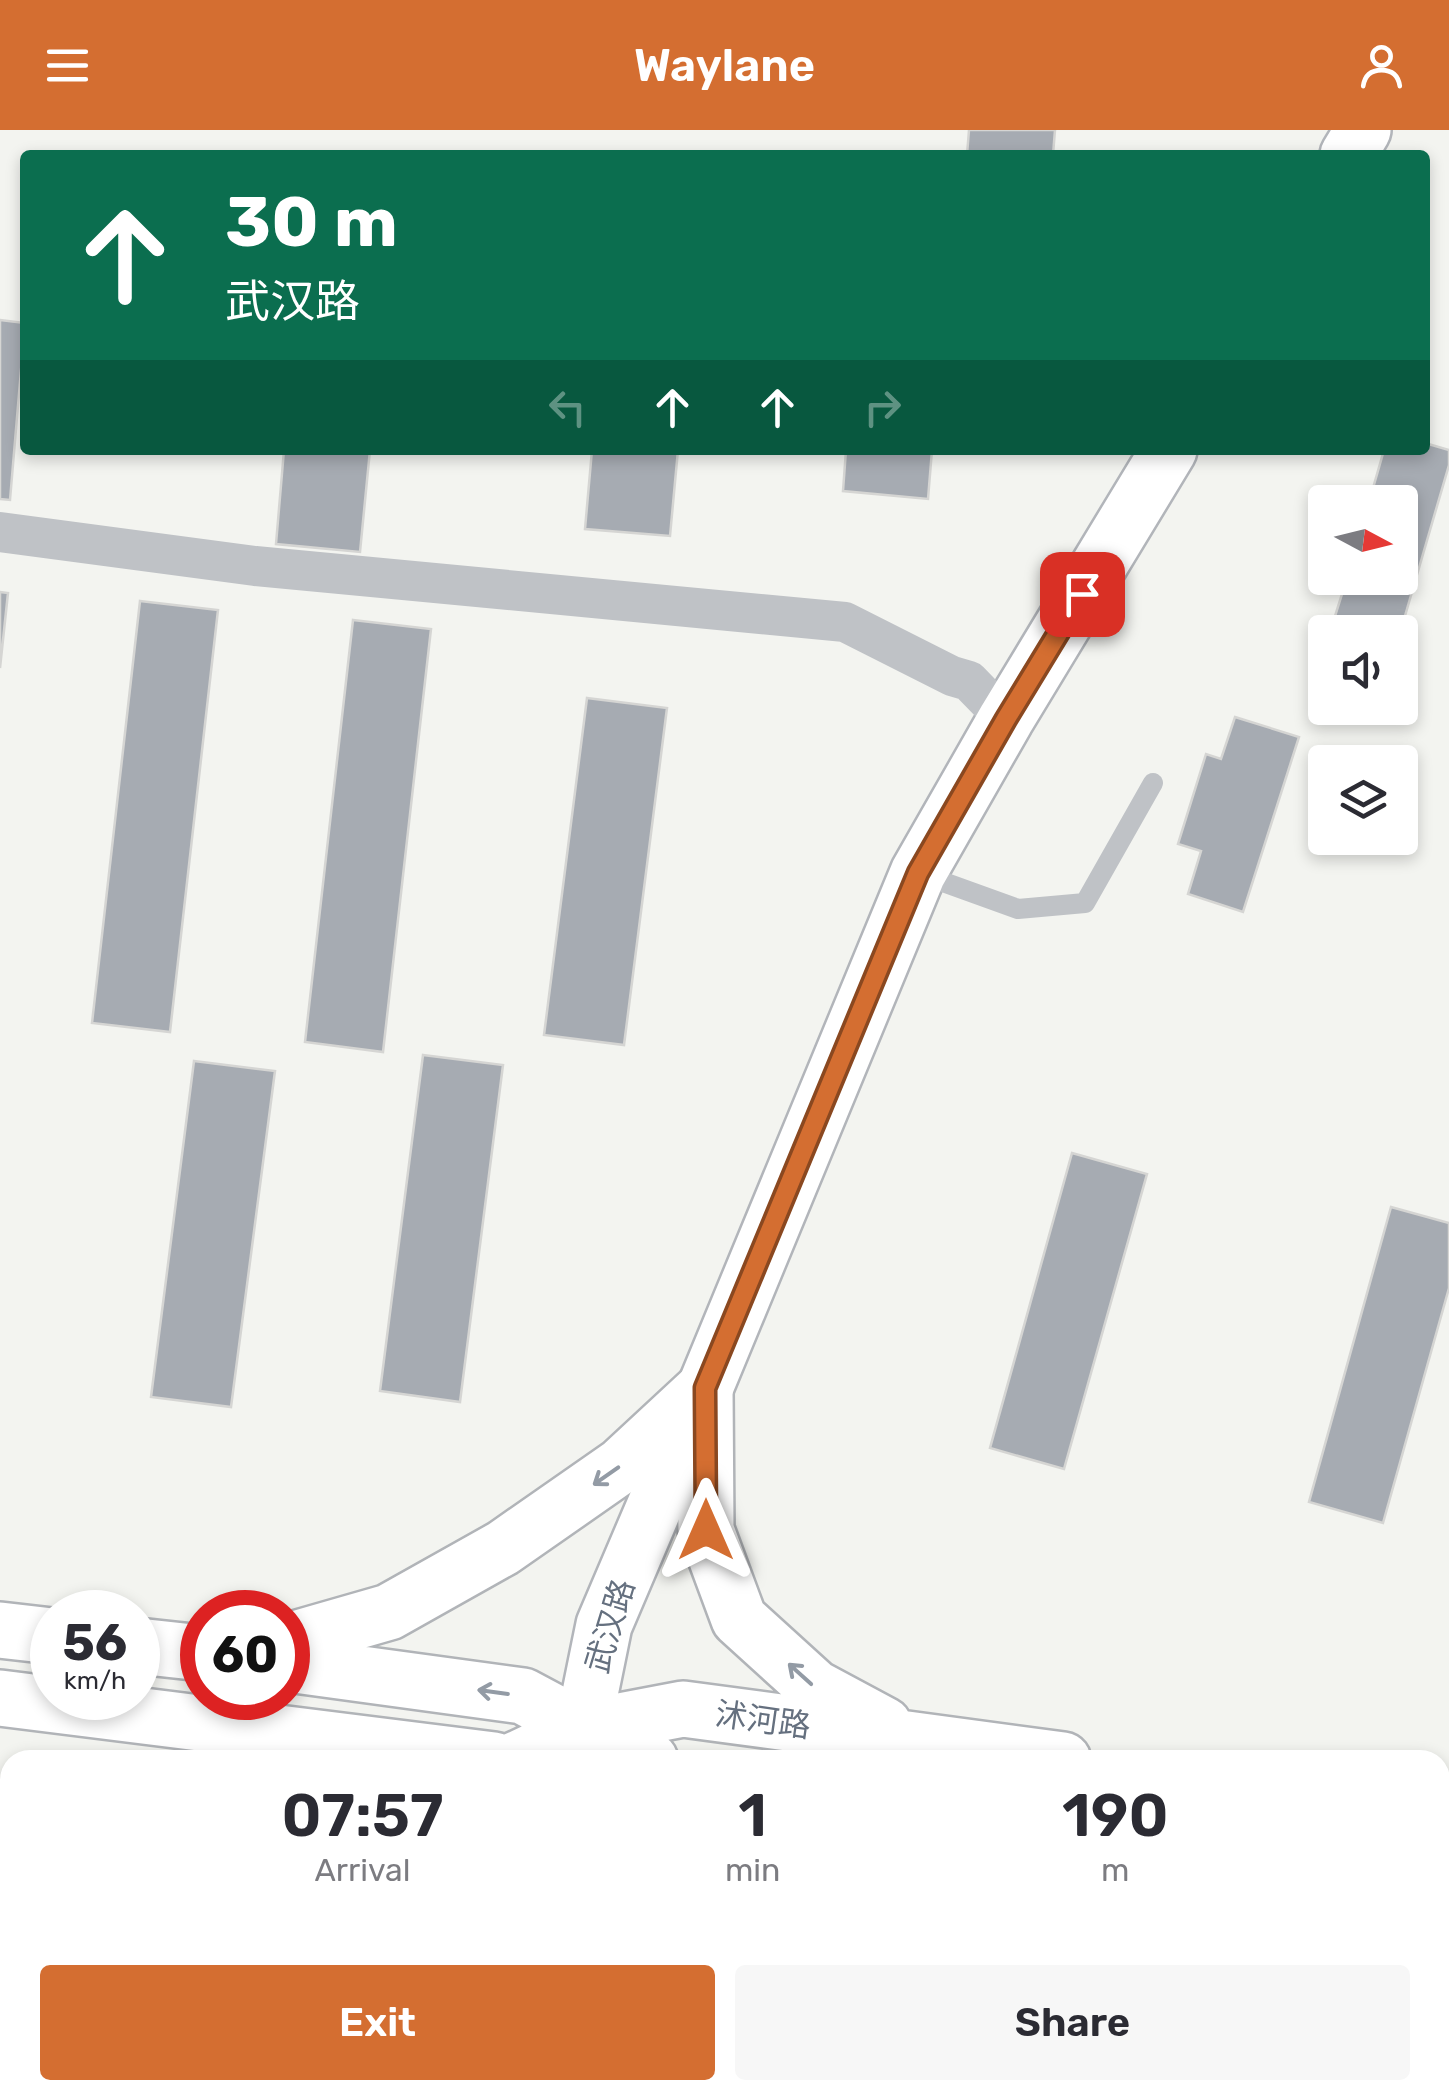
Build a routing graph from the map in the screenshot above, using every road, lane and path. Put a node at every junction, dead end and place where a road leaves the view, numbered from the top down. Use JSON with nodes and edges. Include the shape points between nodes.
{"nodes":[{"id":1,"x":1166,"y":455,"type":"edge"},
{"id":2,"x":0,"y":532,"type":"edge"},
{"id":3,"x":1006,"y":719,"type":"junction"},
{"id":4,"x":1153,"y":783,"type":"dead end"},
{"id":5,"x":918,"y":873,"type":"junction"},
{"id":6,"x":705,"y":1388,"type":"junction"},
{"id":7,"x":0,"y":1630,"type":"edge"},
{"id":8,"x":30,"y":1633,"type":"edge"},
{"id":9,"x":310,"y":1634,"type":"edge"},
{"id":10,"x":310,"y":1667,"type":"edge"},
{"id":11,"x":0,"y":1698,"type":"edge"},
{"id":12,"x":914,"y":1741,"type":"junction"},
{"id":13,"x":580,"y":1744,"type":"edge"},
{"id":14,"x":354,"y":1750,"type":"edge"},
{"id":15,"x":556,"y":1750,"type":"edge"},
{"id":16,"x":606,"y":1750,"type":"edge"},
{"id":17,"x":985,"y":1750,"type":"edge"}],
"edges":[{"from":1,"to":3,"type":"main road","name":"武汉路"},
{"from":2,"to":3,"type":"street","via":[[255,566],[845,622],[969,681]]},
{"from":3,"to":5,"type":"main road","name":"武汉路"},
{"from":4,"to":5,"type":"lane","via":[[1085,903],[1018,909]]},
{"from":5,"to":6,"type":"main road","name":"武汉路"},
{"from":6,"to":9,"type":"main road","one_way":true,"via":[[622,1465],[502,1548],[389,1612]]},
{"from":12,"to":6,"type":"main road","one_way":true,"via":[[816,1688],[739,1619],[706,1530]]},
{"from":6,"to":13,"type":"main road","name":"武汉路","via":[[604,1625]]},
{"from":7,"to":8,"type":"main road"},
{"from":13,"to":10,"type":"main road","one_way":true,"via":[[523,1696]]},
{"from":11,"to":14,"type":"main road"},
{"from":12,"to":13,"type":"main road","name":"沭河路","via":[[683,1708]]},
{"from":12,"to":17,"type":"main road","name":"沭河路"},
{"from":13,"to":15,"type":"main road","name":"沭河路"},
{"from":13,"to":16,"type":"main road"}]}
